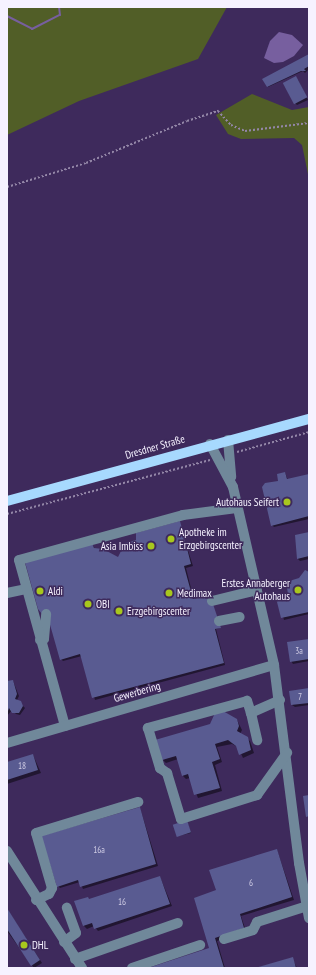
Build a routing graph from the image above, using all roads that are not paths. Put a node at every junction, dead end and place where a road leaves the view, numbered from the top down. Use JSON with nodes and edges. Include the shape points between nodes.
{"nodes":[{"id":1,"x":309,"y":419,"type":"edge"},
{"id":2,"x":228,"y":440,"type":"junction"},
{"id":3,"x":210,"y":444,"type":"junction"},
{"id":4,"x":231,"y":483,"type":"junction"},
{"id":5,"x":7,"y":501,"type":"edge"},
{"id":6,"x":237,"y":508,"type":"junction"},
{"id":7,"x":26,"y":588,"type":"junction"},
{"id":8,"x":257,"y":590,"type":"junction"},
{"id":9,"x":7,"y":593,"type":"edge"},
{"id":10,"x":212,"y":601,"type":"dead end"},
{"id":11,"x":46,"y":614,"type":"dead end"},
{"id":12,"x":240,"y":617,"type":"dead end"},
{"id":13,"x":219,"y":621,"type":"dead end"},
{"id":14,"x":40,"y":640,"type":"junction"},
{"id":15,"x":274,"y":664,"type":"junction"},
{"id":16,"x":280,"y":700,"type":"junction"},
{"id":17,"x":251,"y":713,"type":"junction"},
{"id":18,"x":65,"y":726,"type":"junction"},
{"id":19,"x":257,"y":740,"type":"dead end"},
{"id":20,"x":7,"y":743,"type":"edge"},
{"id":21,"x":287,"y":754,"type":"junction"},
{"id":22,"x":138,"y":802,"type":"dead end"},
{"id":23,"x":7,"y":851,"type":"edge"},
{"id":24,"x":36,"y":900,"type":"junction"},
{"id":25,"x":307,"y":906,"type":"junction"},
{"id":26,"x":67,"y":908,"type":"dead end"},
{"id":27,"x":309,"y":918,"type":"edge"},
{"id":28,"x":178,"y":923,"type":"dead end"},
{"id":29,"x":224,"y":939,"type":"dead end"},
{"id":30,"x":64,"y":942,"type":"junction"},
{"id":31,"x":200,"y":945,"type":"dead end"},
{"id":32,"x":75,"y":959,"type":"junction"},
{"id":33,"x":82,"y":968,"type":"edge"},
{"id":34,"x":132,"y":968,"type":"edge"}],
"edges":[{"from":1,"to":2,"type":"main road","name":"Dresdner Straße"},
{"from":2,"to":3,"type":"main road","name":"Dresdner Straße"},
{"from":2,"to":4,"type":"street"},
{"from":3,"to":4,"type":"street"},
{"from":3,"to":5,"type":"main road","name":"Dresdner Straße"},
{"from":4,"to":6,"type":"street"},
{"from":6,"to":7,"type":"street","via":[[184,515],[19,560]]},
{"from":6,"to":8,"type":"street"},
{"from":7,"to":9,"type":"street"},
{"from":7,"to":14,"type":"street"},
{"from":8,"to":10,"type":"street"},
{"from":8,"to":15,"type":"street"},
{"from":11,"to":14,"type":"street","via":[[44,639]]},
{"from":12,"to":13,"type":"street"},
{"from":14,"to":18,"type":"street"},
{"from":15,"to":16,"type":"street"},
{"from":15,"to":18,"type":"street","name":"Gewerbering"},
{"from":16,"to":17,"type":"street"},
{"from":16,"to":21,"type":"street"},
{"from":17,"to":19,"type":"street"},
{"from":17,"to":21,"type":"street","via":[[247,701],[148,728],[160,768],[167,773],[181,818],[257,795]]},
{"from":18,"to":20,"type":"street","name":"Gewerbering"},
{"from":21,"to":25,"type":"street"},
{"from":22,"to":24,"type":"street","via":[[36,833],[52,888],[50,894]]},
{"from":23,"to":24,"type":"street"},
{"from":24,"to":30,"type":"street"},
{"from":25,"to":27,"type":"street"},
{"from":25,"to":29,"type":"street","via":[[257,922],[253,930]]},
{"from":26,"to":30,"type":"street","via":[[76,933]]},
{"from":28,"to":32,"type":"street"},
{"from":30,"to":32,"type":"street"},
{"from":31,"to":34,"type":"street"},
{"from":32,"to":33,"type":"street"}]}
